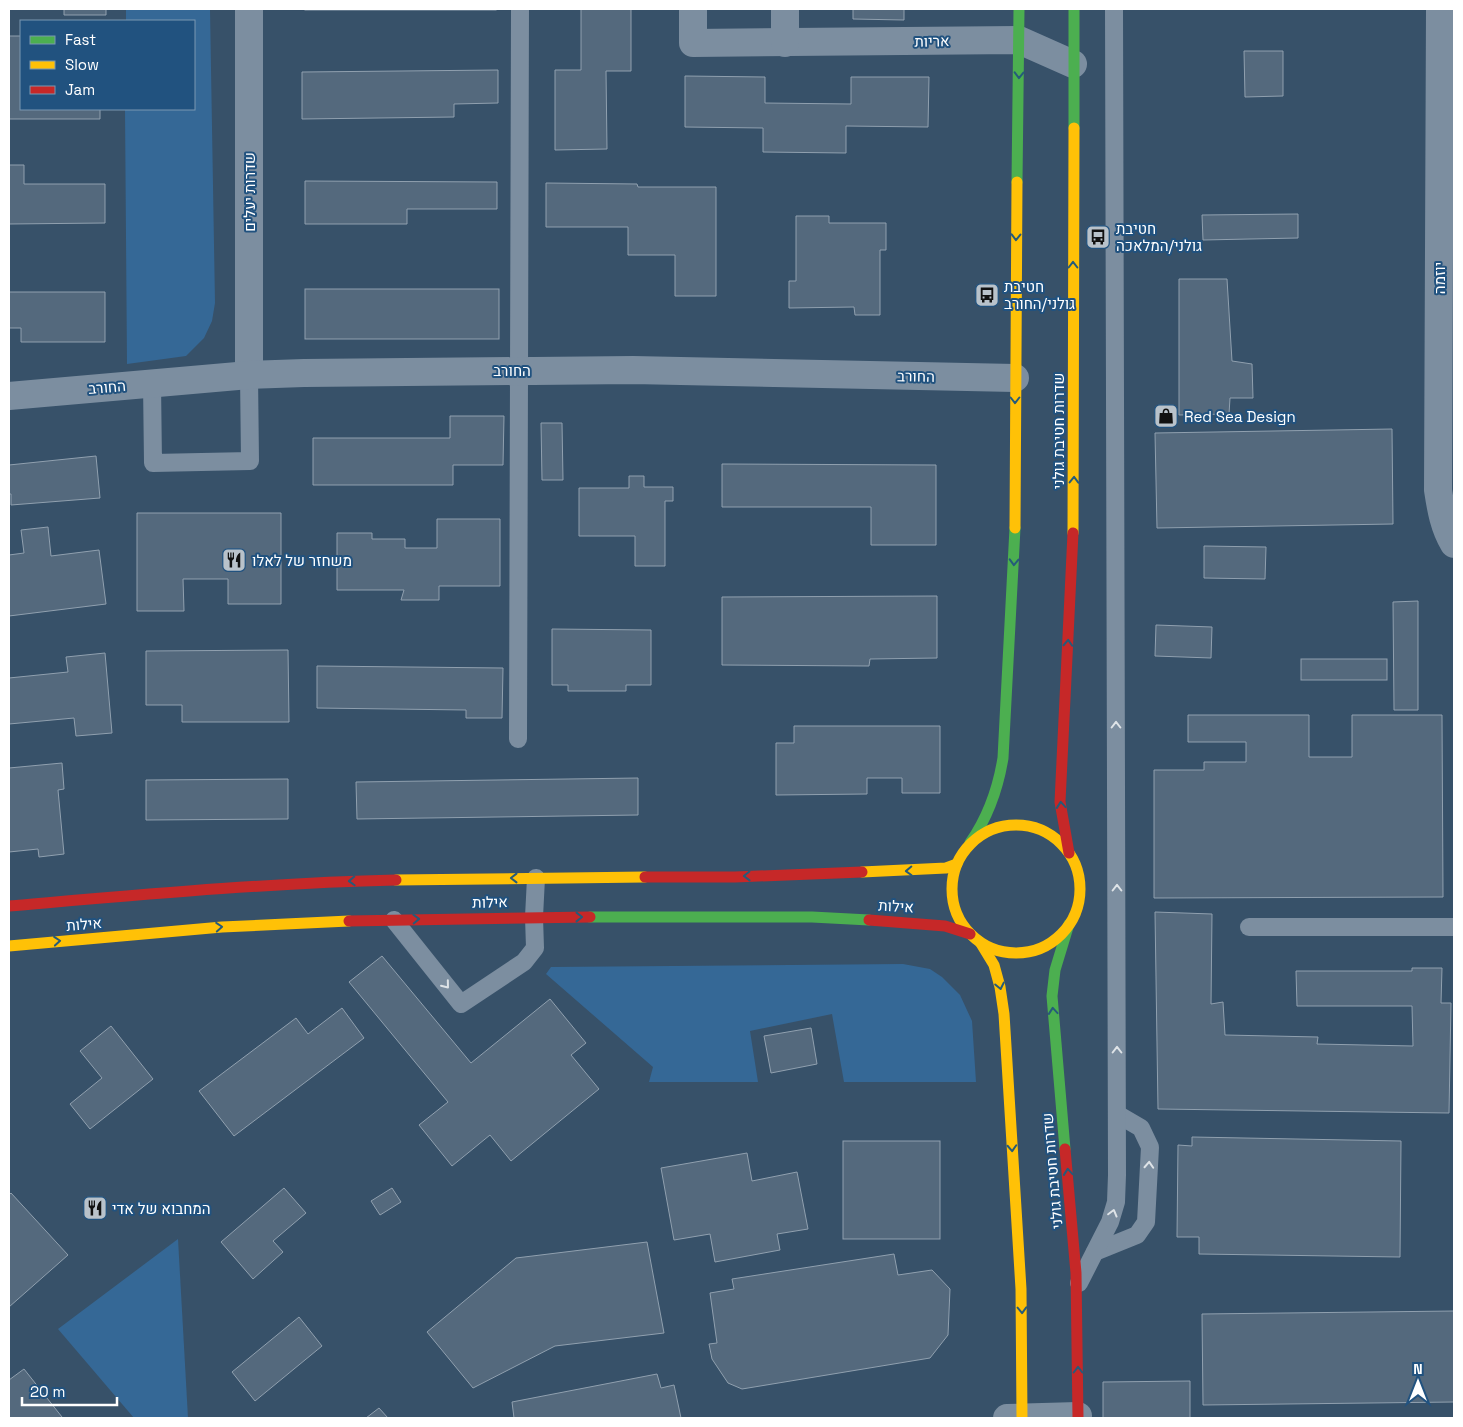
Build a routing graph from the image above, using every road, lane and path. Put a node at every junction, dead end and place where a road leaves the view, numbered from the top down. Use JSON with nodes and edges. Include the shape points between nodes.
{"nodes":[{"id":1,"x":249,"y":9,"type":"edge"},
{"id":2,"x":520,"y":9,"type":"edge"},
{"id":3,"x":693,"y":9,"type":"edge"},
{"id":4,"x":785,"y":9,"type":"edge"},
{"id":5,"x":1019,"y":9,"type":"edge"},
{"id":6,"x":1074,"y":9,"type":"edge"},
{"id":7,"x":1114,"y":9,"type":"edge"},
{"id":8,"x":1440,"y":9,"type":"edge"},
{"id":9,"x":1019,"y":40,"type":"junction"},
{"id":10,"x":785,"y":43,"type":"junction"},
{"id":11,"x":1074,"y":64,"type":"junction"},
{"id":12,"x":519,"y":370,"type":"junction"},
{"id":13,"x":249,"y":375,"type":"junction"},
{"id":14,"x":1015,"y":378,"type":"junction"},
{"id":15,"x":152,"y":383,"type":"junction"},
{"id":16,"x":9,"y":396,"type":"edge"},
{"id":17,"x":1454,"y":544,"type":"edge"},
{"id":18,"x":518,"y":739,"type":"dead end"},
{"id":19,"x":970,"y":843,"type":"junction"},
{"id":20,"x":1069,"y":853,"type":"junction"},
{"id":21,"x":957,"y":864,"type":"junction"},
{"id":22,"x":536,"y":878,"type":"junction"},
{"id":23,"x":9,"y":906,"type":"edge"},
{"id":24,"x":534,"y":917,"type":"junction"},
{"id":25,"x":394,"y":920,"type":"junction"},
{"id":26,"x":1069,"y":924,"type":"junction"},
{"id":27,"x":1454,"y":926,"type":"edge"},
{"id":28,"x":1249,"y":928,"type":"dead end"},
{"id":29,"x":970,"y":934,"type":"junction"},
{"id":30,"x":980,"y":942,"type":"junction"},
{"id":31,"x":9,"y":946,"type":"edge"},
{"id":32,"x":1117,"y":1114,"type":"junction"},
{"id":33,"x":1095,"y":1252,"type":"junction"},
{"id":34,"x":1076,"y":1288,"type":"junction"},
{"id":35,"x":1078,"y":1417,"type":"edge"},
{"id":36,"x":1017,"y":1418,"type":"edge"}],
"edges":[{"from":1,"to":13,"type":"street","name":"שדרות יעלים"},
{"from":2,"to":12,"type":"lane"},
{"from":3,"to":10,"type":"street","name":"אריות","via":[[693,43]]},
{"from":4,"to":10,"type":"street"},
{"from":5,"to":9,"type":"street"},
{"from":6,"to":11,"type":"street","name":"שדרות חטיבת גולני"},
{"from":32,"to":7,"type":"lane","one_way":true},
{"from":8,"to":17,"type":"street","name":"יוזמה","via":[[1438,490],[1441,513]]},
{"from":9,"to":10,"type":"street","name":"אריות"},
{"from":9,"to":11,"type":"street","name":"אריות"},
{"from":9,"to":14,"type":"street","one_way":true},
{"from":20,"to":11,"type":"street","name":"שדרות חטיבת גולני","one_way":true,"via":[[1060,802],[1073,531]]},
{"from":12,"to":13,"type":"street","name":"החורב"},
{"from":12,"to":14,"type":"street","name":"החורב"},
{"from":12,"to":18,"type":"lane"},
{"from":13,"to":15,"type":"street","name":"החורב"},
{"from":13,"to":15,"type":"lane","via":[[250,461],[153,464]]},
{"from":14,"to":19,"type":"street","one_way":true,"via":[[1015,530],[1005,745],[992,806],[982,828]]},
{"from":15,"to":16,"type":"street","name":"החורב"},
{"from":19,"to":20,"type":"street","via":[[991,830],[1029,826],[1052,836]]},
{"from":19,"to":21,"type":"street"},
{"from":20,"to":26,"type":"street","via":[[1079,876],[1080,889],[1075,914]]},
{"from":21,"to":22,"type":"street","name":"אילות","one_way":true,"via":[[920,870],[761,876]]},
{"from":21,"to":29,"type":"street","via":[[953,902]]},
{"from":22,"to":23,"type":"street","name":"אילות","one_way":true,"via":[[278,884]]},
{"from":22,"to":24,"type":"lane"},
{"from":25,"to":24,"type":"street","name":"אילות","one_way":true},
{"from":25,"to":24,"type":"lane","one_way":true,"via":[[461,1004],[524,962],[535,948]]},
{"from":24,"to":29,"type":"street","name":"אילות","one_way":true,"via":[[812,917],[928,924]]},
{"from":31,"to":25,"type":"street","name":"אילות","one_way":true,"via":[[222,927]]},
{"from":26,"to":30,"type":"street","via":[[1052,942],[1029,951],[1003,951]]},
{"from":34,"to":26,"type":"street","name":"שדרות חטיבת גולני","one_way":true,"via":[[1052,996],[1054,970]]},
{"from":27,"to":28,"type":"lane"},
{"from":29,"to":30,"type":"street"},
{"from":30,"to":36,"type":"street","one_way":true,"via":[[994,965],[1004,1014],[1021,1289]]},
{"from":33,"to":32,"type":"lane","one_way":true,"via":[[1116,1202]]},
{"from":33,"to":32,"type":"lane","one_way":true,"via":[[1137,1235],[1146,1222],[1150,1147],[1141,1128]]},
{"from":33,"to":34,"type":"lane"},
{"from":35,"to":34,"type":"street","name":"שדרות חטיבת גולני","one_way":true},
{"from":35,"to":36,"type":"street"}]}
